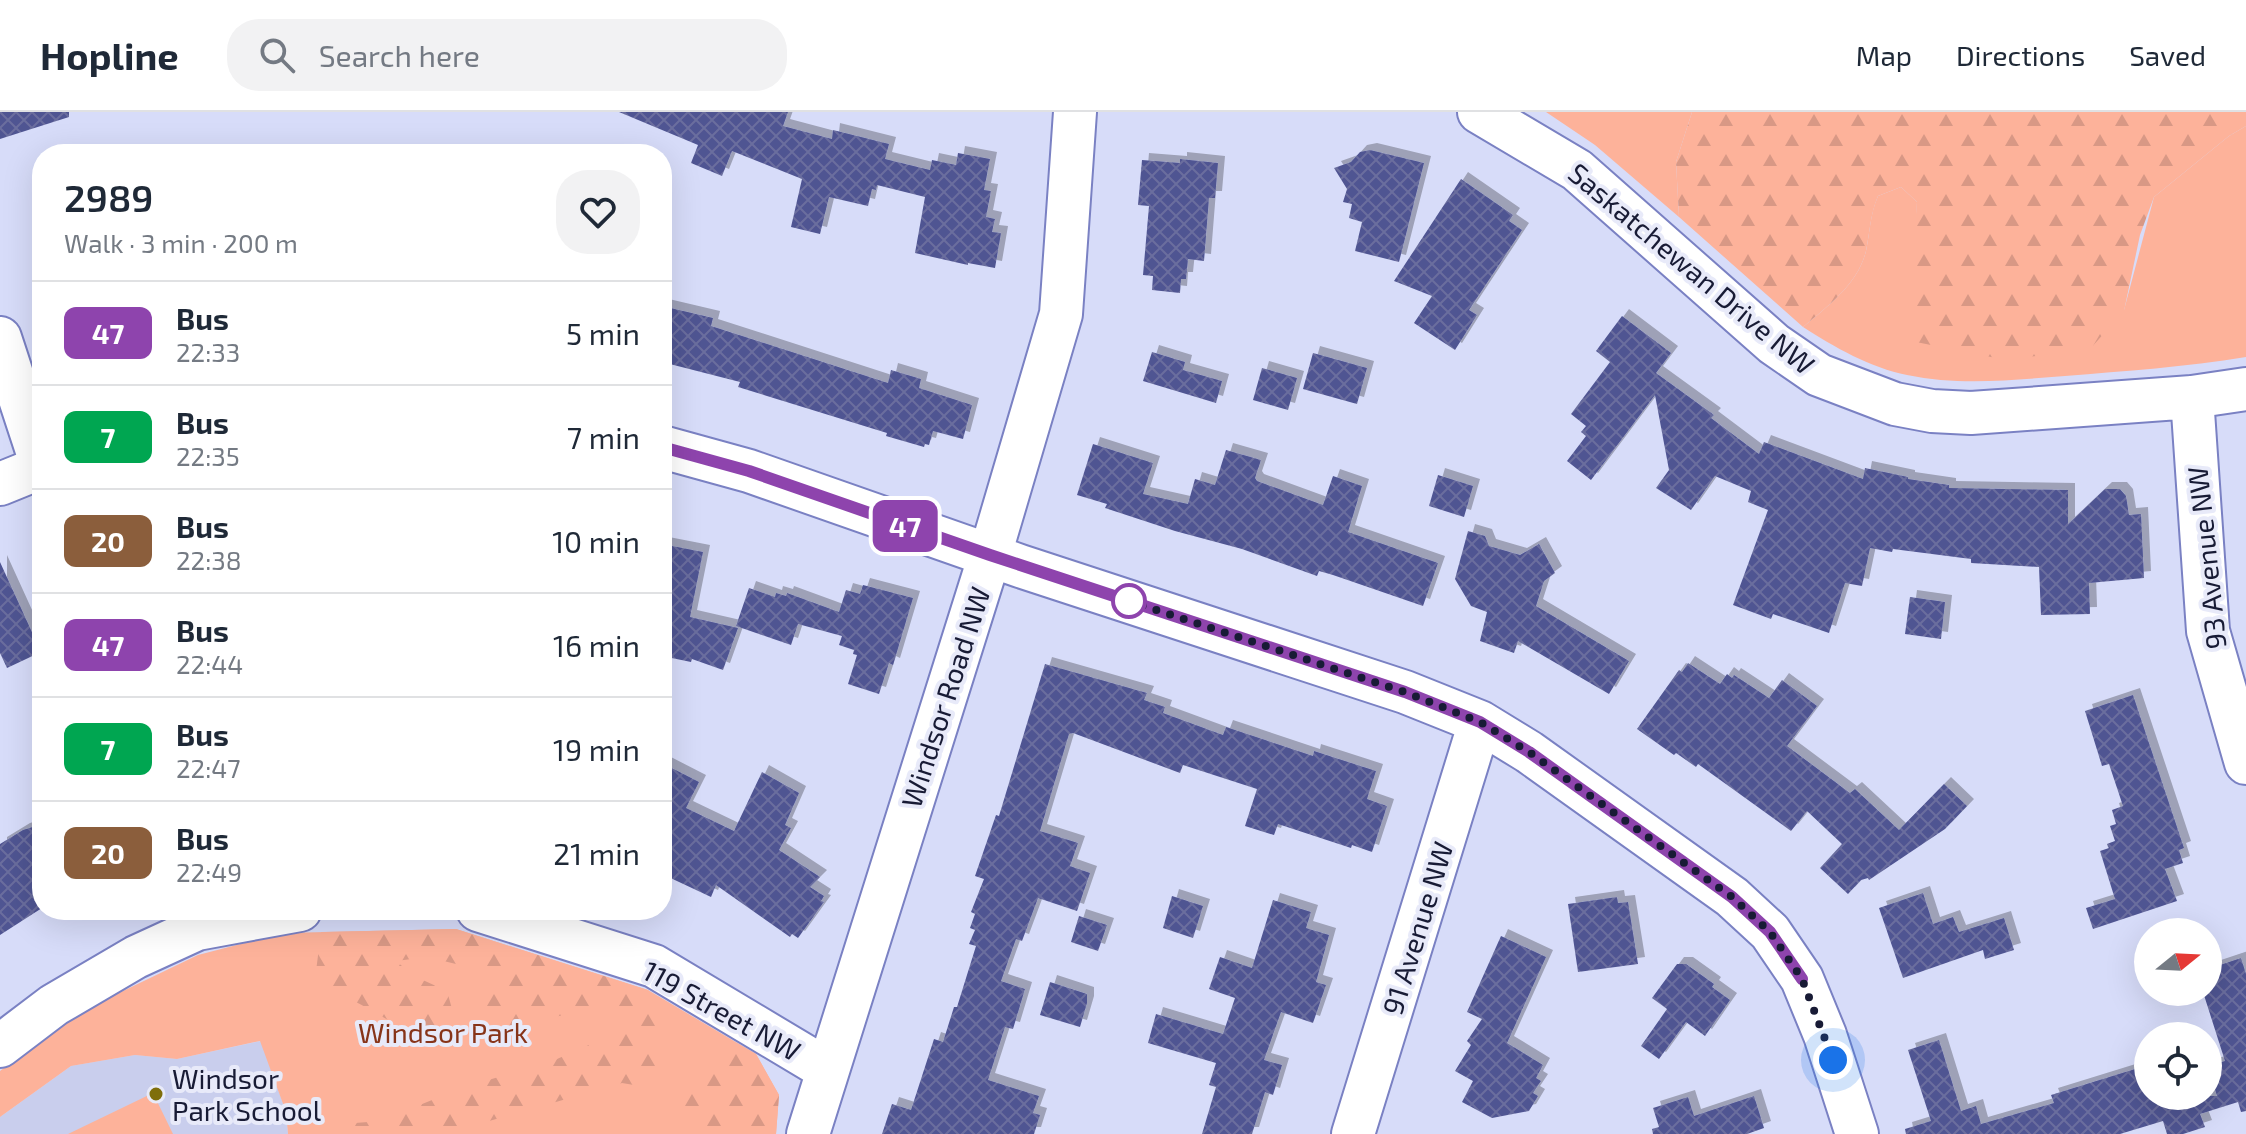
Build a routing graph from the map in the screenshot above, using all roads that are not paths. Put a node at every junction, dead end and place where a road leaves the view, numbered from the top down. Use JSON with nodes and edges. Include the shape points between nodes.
{"nodes":[{"id":1,"x":1075,"y":112,"type":"edge"},
{"id":2,"x":1479,"y":112,"type":"edge"},
{"id":3,"x":0,"y":338,"type":"edge"},
{"id":4,"x":2246,"y":389,"type":"edge"},
{"id":5,"x":2192,"y":397,"type":"junction"},
{"id":6,"x":32,"y":436,"type":"edge"},
{"id":7,"x":672,"y":450,"type":"edge"},
{"id":8,"x":32,"y":471,"type":"edge"},
{"id":9,"x":0,"y":484,"type":"edge"},
{"id":10,"x":990,"y":555,"type":"junction"},
{"id":11,"x":1480,"y":722,"type":"junction"},
{"id":12,"x":2246,"y":763,"type":"edge"},
{"id":13,"x":194,"y":920,"type":"edge"},
{"id":14,"x":509,"y":920,"type":"edge"},
{"id":15,"x":0,"y":1046,"type":"edge"},
{"id":16,"x":828,"y":1070,"type":"junction"},
{"id":17,"x":808,"y":1134,"type":"edge"},
{"id":18,"x":1353,"y":1134,"type":"edge"},
{"id":19,"x":1857,"y":1134,"type":"edge"}],
"edges":[{"from":1,"to":10,"type":"street","name":"Windsor Road NW","via":[[1061,314]]},
{"from":2,"to":5,"type":"street","name":"Saskatchewan Drive NW","via":[[1577,170],[1774,344],[1819,375],[1895,404],[1932,411],[1971,413]]},
{"from":3,"to":6,"type":"street"},
{"from":4,"to":5,"type":"street","name":"Saskatchewan Drive NW"},
{"from":5,"to":12,"type":"street","name":"93 Avenue NW","via":[[2208,631]]},
{"from":7,"to":10,"type":"street","via":[[749,471]]},
{"from":8,"to":9,"type":"street"},
{"from":10,"to":11,"type":"street","via":[[1405,692]]},
{"from":10,"to":16,"type":"street","name":"Windsor Road NW"},
{"from":11,"to":18,"type":"street","name":"91 Avenue NW"},
{"from":11,"to":19,"type":"street","via":[[1732,897],[1770,932],[1802,979]]},
{"from":13,"to":15,"type":"street","via":[[54,1005]]},
{"from":14,"to":16,"type":"street","name":"119 Street NW","via":[[654,966]]},
{"from":16,"to":17,"type":"street","name":"Windsor Road NW"}]}
